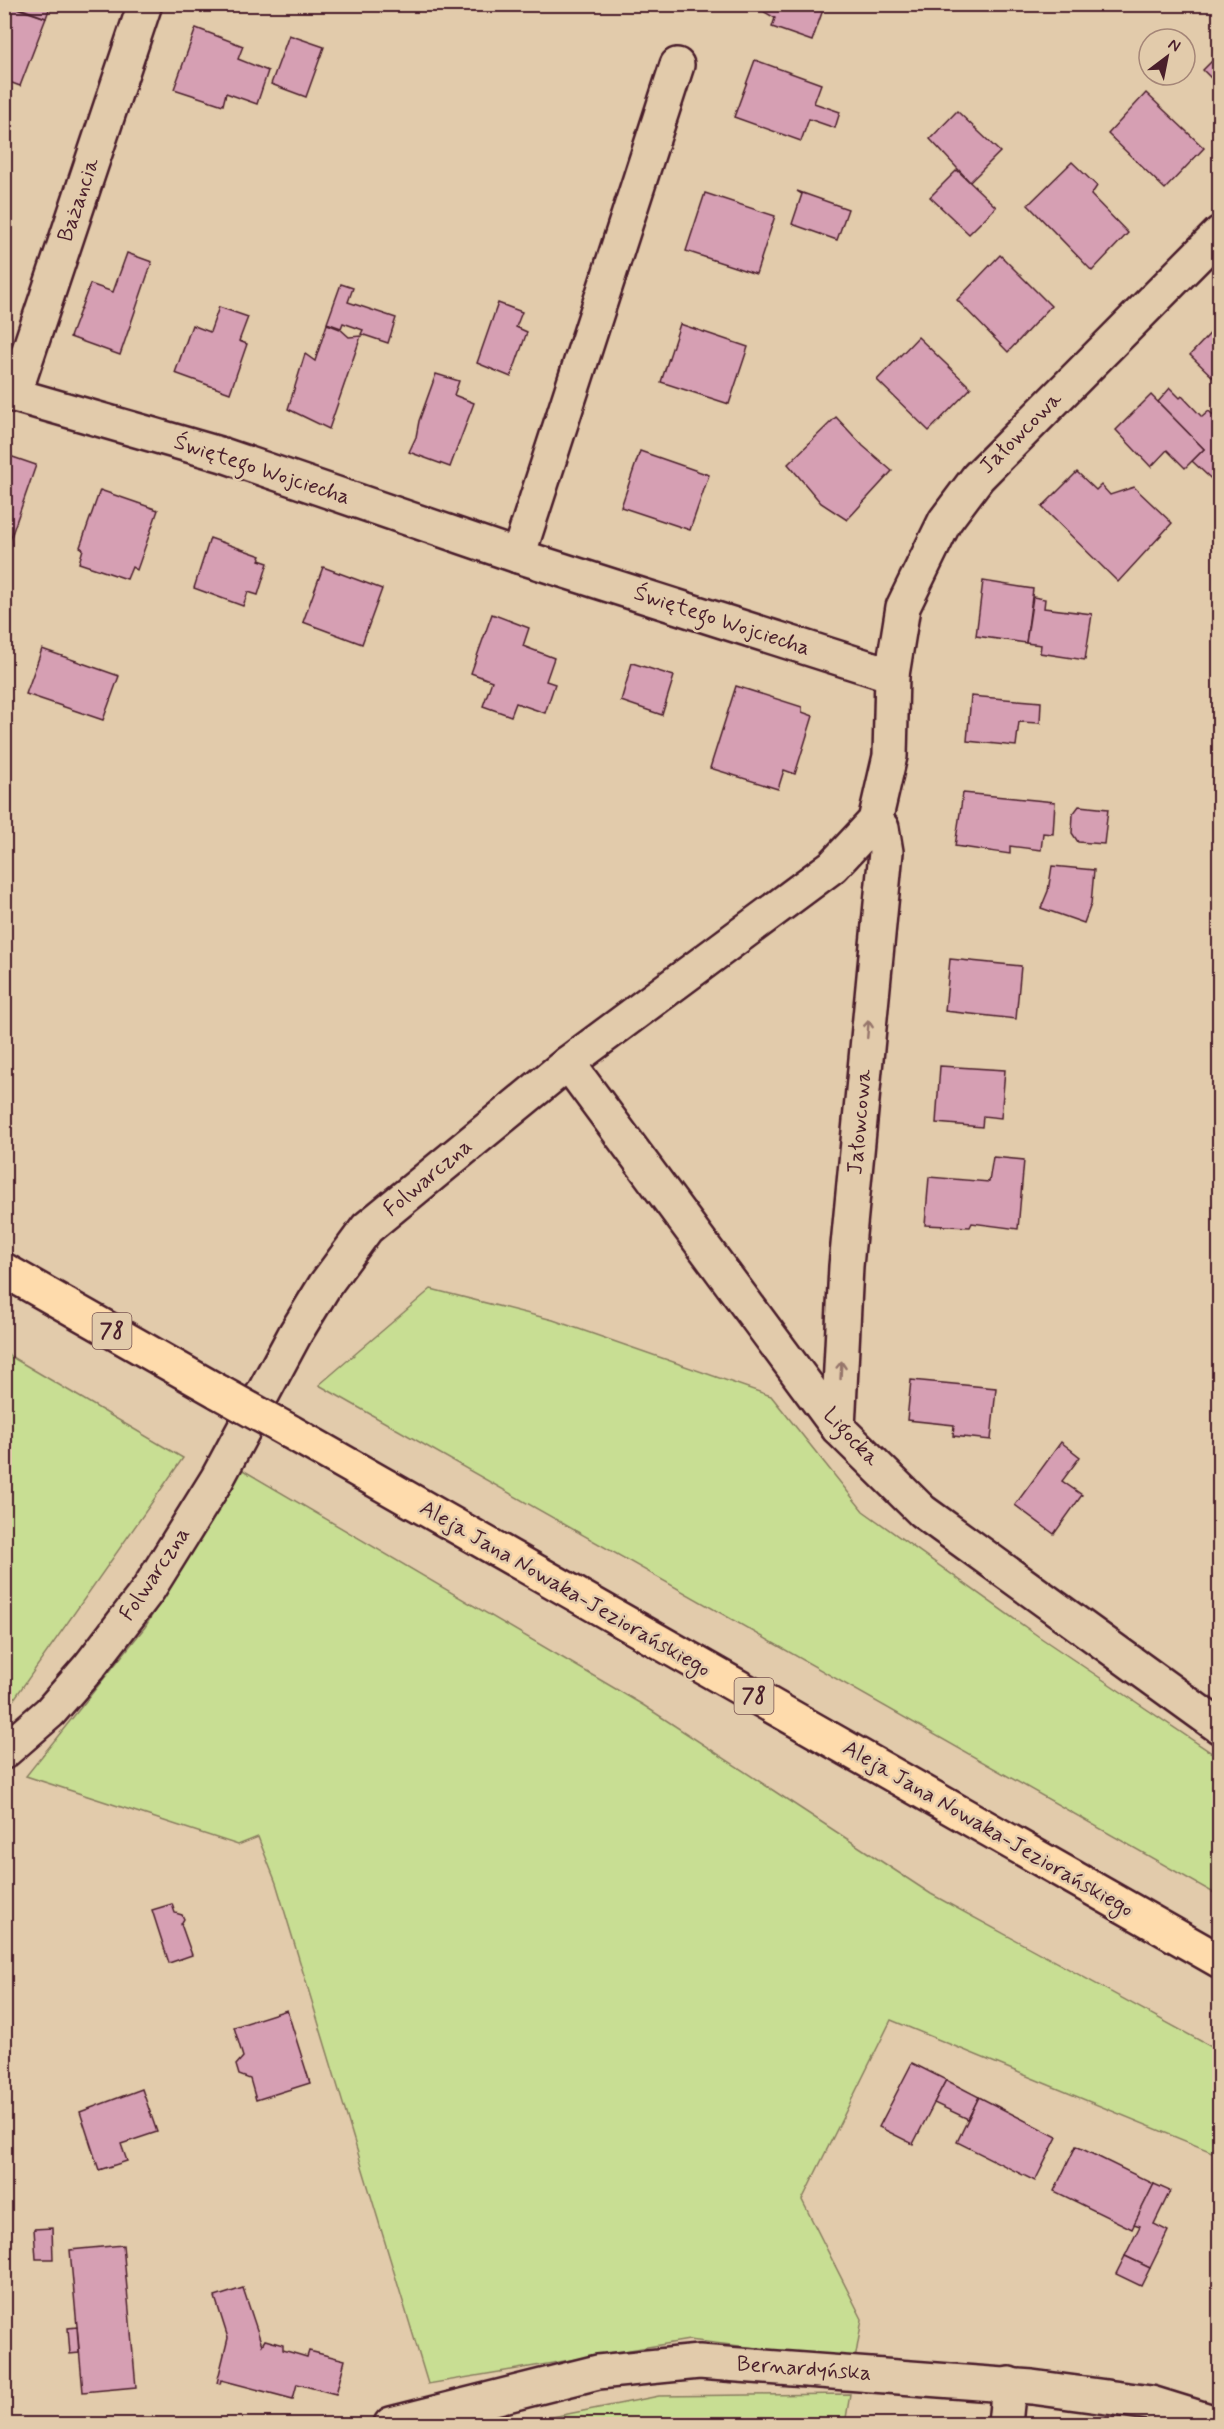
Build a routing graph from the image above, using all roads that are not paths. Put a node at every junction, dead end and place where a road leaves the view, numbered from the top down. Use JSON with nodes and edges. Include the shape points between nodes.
{"nodes":[{"id":1,"x":145,"y":4,"type":"edge"},
{"id":2,"x":677,"y":65,"type":"dead end"},
{"id":3,"x":1220,"y":233,"type":"edge"},
{"id":4,"x":9,"y":393,"type":"edge"},
{"id":5,"x":518,"y":556,"type":"junction"},
{"id":6,"x":892,"y":675,"type":"junction"},
{"id":7,"x":875,"y":821,"type":"junction"},
{"id":8,"x":568,"y":1063,"type":"junction"},
{"id":9,"x":4,"y":1270,"type":"edge"},
{"id":10,"x":838,"y":1428,"type":"junction"},
{"id":11,"x":1220,"y":1727,"type":"edge"},
{"id":12,"x":4,"y":1752,"type":"edge"},
{"id":13,"x":1220,"y":1961,"type":"edge"},
{"id":14,"x":1009,"y":2384,"type":"junction"},
{"id":15,"x":391,"y":2424,"type":"edge"},
{"id":16,"x":1005,"y":2424,"type":"edge"},
{"id":17,"x":1219,"y":2424,"type":"edge"}],
"edges":[{"from":1,"to":4,"type":"street","name":"Bażancia"},
{"from":2,"to":5,"type":"street"},
{"from":3,"to":6,"type":"street","name":"Jałowcowa","via":[[978,477],[945,521],[903,607]]},
{"from":4,"to":5,"type":"street","name":"Świętego Wojciecha","via":[[223,455]]},
{"from":5,"to":6,"type":"street","name":"Świętego Wojciecha"},
{"from":6,"to":7,"type":"street","via":[[890,756]]},
{"from":7,"to":8,"type":"street","name":"Folwarczna","via":[[833,866]]},
{"from":10,"to":7,"type":"street","name":"Jałowcowa","one_way":true,"via":[[846,1266],[886,852],[882,828]]},
{"from":8,"to":10,"type":"street","name":"Ligocka"},
{"from":8,"to":12,"type":"street","name":"Folwarczna","via":[[367,1228],[294,1334],[217,1479],[148,1590],[50,1712]]},
{"from":9,"to":13,"type":"main road","name":"Aleja Jana Nowaka-Jeziorańskiego","number":"78","bridge":true},
{"from":10,"to":11,"type":"street","name":"Ligocka","via":[[922,1511]]},
{"from":14,"to":15,"type":"street","name":"Bernardyńska","via":[[699,2362],[598,2372]]},
{"from":14,"to":16,"type":"street"},
{"from":14,"to":17,"type":"street","name":"Bernardyńska","via":[[1151,2403]]}]}
